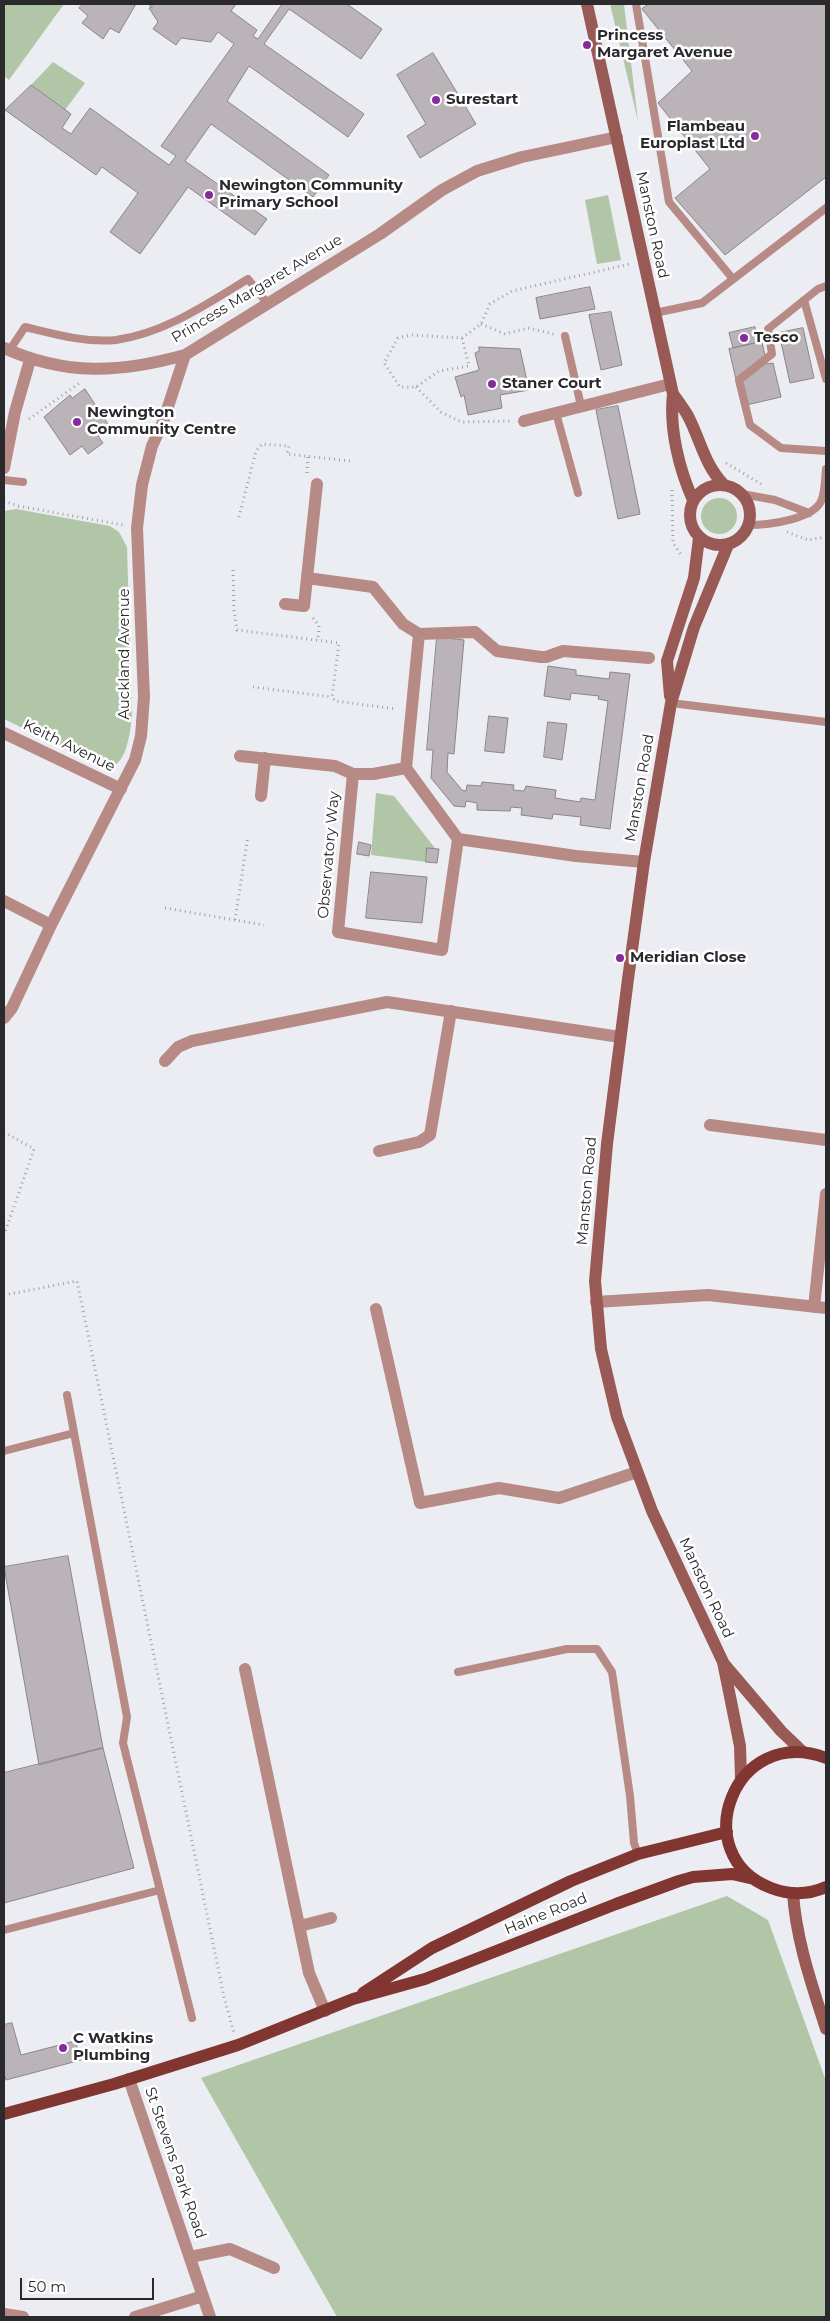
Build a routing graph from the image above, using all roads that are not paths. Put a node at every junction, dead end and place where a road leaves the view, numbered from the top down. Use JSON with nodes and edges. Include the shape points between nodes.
{"nodes":[{"id":1,"x":587,"y":4,"type":"edge"},
{"id":2,"x":636,"y":4,"type":"edge"},
{"id":3,"x":617,"y":137,"type":"junction"},
{"id":4,"x":826,"y":208,"type":"edge"},
{"id":5,"x":733,"y":279,"type":"junction"},
{"id":6,"x":826,"y":286,"type":"edge"},
{"id":7,"x":804,"y":300,"type":"junction"},
{"id":8,"x":267,"y":303,"type":"junction"},
{"id":9,"x":655,"y":313,"type":"junction"},
{"id":10,"x":564,"y":336,"type":"road end"},
{"id":11,"x":7,"y":350,"type":"edge"},
{"id":12,"x":185,"y":355,"type":"junction"},
{"id":13,"x":30,"y":360,"type":"junction"},
{"id":14,"x":826,"y":379,"type":"edge"},
{"id":15,"x":671,"y":389,"type":"junction"},
{"id":16,"x":581,"y":406,"type":"junction"},
{"id":17,"x":556,"y":413,"type":"junction"},
{"id":18,"x":524,"y":421,"type":"road end"},
{"id":19,"x":826,"y":451,"type":"edge"},
{"id":20,"x":4,"y":468,"type":"edge"},
{"id":21,"x":826,"y":469,"type":"edge"},
{"id":22,"x":4,"y":480,"type":"edge"},
{"id":23,"x":23,"y":482,"type":"dead end"},
{"id":24,"x":317,"y":484,"type":"dead end"},
{"id":25,"x":724,"y":485,"type":"junction"},
{"id":26,"x":578,"y":493,"type":"dead end"},
{"id":27,"x":742,"y":494,"type":"junction"},
{"id":28,"x":693,"y":500,"type":"junction"},
{"id":29,"x":809,"y":514,"type":"junction"},
{"id":30,"x":748,"y":525,"type":"junction"},
{"id":31,"x":699,"y":538,"type":"junction"},
{"id":32,"x":728,"y":545,"type":"junction"},
{"id":33,"x":307,"y":578,"type":"junction"},
{"id":34,"x":285,"y":604,"type":"dead end"},
{"id":35,"x":419,"y":634,"type":"junction"},
{"id":36,"x":648,"y":658,"type":"dead end"},
{"id":37,"x":671,"y":703,"type":"junction"},
{"id":38,"x":826,"y":722,"type":"edge"},
{"id":39,"x":4,"y":733,"type":"edge"},
{"id":40,"x":240,"y":756,"type":"dead end"},
{"id":41,"x":265,"y":758,"type":"junction"},
{"id":42,"x":406,"y":768,"type":"junction"},
{"id":43,"x":353,"y":774,"type":"junction"},
{"id":44,"x":121,"y":789,"type":"junction"},
{"id":45,"x":261,"y":796,"type":"dead end"},
{"id":46,"x":458,"y":839,"type":"junction"},
{"id":47,"x":644,"y":862,"type":"junction"},
{"id":48,"x":4,"y":901,"type":"edge"},
{"id":49,"x":51,"y":924,"type":"junction"},
{"id":50,"x":451,"y":1010,"type":"junction"},
{"id":51,"x":4,"y":1018,"type":"edge"},
{"id":52,"x":620,"y":1037,"type":"junction"},
{"id":53,"x":164,"y":1061,"type":"dead end"},
{"id":54,"x":710,"y":1125,"type":"dead end"},
{"id":55,"x":826,"y":1140,"type":"edge"},
{"id":56,"x":379,"y":1151,"type":"dead end"},
{"id":57,"x":826,"y":1194,"type":"edge"},
{"id":58,"x":596,"y":1302,"type":"junction"},
{"id":59,"x":820,"y":1307,"type":"edge"},
{"id":60,"x":376,"y":1309,"type":"dead end"},
{"id":61,"x":67,"y":1396,"type":"dead end"},
{"id":62,"x":74,"y":1433,"type":"junction"},
{"id":63,"x":4,"y":1451,"type":"edge"},
{"id":64,"x":637,"y":1472,"type":"junction"},
{"id":65,"x":722,"y":1662,"type":"junction"},
{"id":66,"x":245,"y":1669,"type":"dead end"},
{"id":67,"x":458,"y":1672,"type":"dead end"},
{"id":68,"x":803,"y":1752,"type":"junction"},
{"id":69,"x":826,"y":1758,"type":"edge"},
{"id":70,"x":740,"y":1779,"type":"junction"},
{"id":71,"x":727,"y":1832,"type":"junction"},
{"id":72,"x":638,"y":1854,"type":"junction"},
{"id":73,"x":754,"y":1879,"type":"junction"},
{"id":74,"x":826,"y":1887,"type":"edge"},
{"id":75,"x":160,"y":1890,"type":"junction"},
{"id":76,"x":793,"y":1893,"type":"junction"},
{"id":77,"x":331,"y":1918,"type":"dead end"},
{"id":78,"x":300,"y":1926,"type":"junction"},
{"id":79,"x":4,"y":1930,"type":"edge"},
{"id":80,"x":353,"y":1999,"type":"junction"},
{"id":81,"x":325,"y":2011,"type":"junction"},
{"id":82,"x":192,"y":2018,"type":"dead end"},
{"id":83,"x":826,"y":2029,"type":"edge"},
{"id":84,"x":129,"y":2079,"type":"junction"},
{"id":85,"x":4,"y":2114,"type":"edge"},
{"id":86,"x":190,"y":2257,"type":"junction"},
{"id":87,"x":274,"y":2268,"type":"dead end"},
{"id":88,"x":203,"y":2296,"type":"junction"},
{"id":89,"x":6,"y":2315,"type":"edge"},
{"id":90,"x":23,"y":2317,"type":"edge"},
{"id":91,"x":135,"y":2317,"type":"edge"},
{"id":92,"x":210,"y":2317,"type":"edge"}],
"edges":[{"from":1,"to":3,"type":"main road","name":"Manston Road"},
{"from":2,"to":5,"type":"lane","via":[[669,202]]},
{"from":3,"to":8,"type":"street","name":"Princess Margaret Avenue","via":[[477,170]]},
{"from":3,"to":9,"type":"main road","name":"Manston Road"},
{"from":4,"to":5,"type":"lane"},
{"from":5,"to":9,"type":"lane","via":[[702,303]]},
{"from":6,"to":7,"type":"lane"},
{"from":7,"to":14,"type":"lane"},
{"from":7,"to":19,"type":"lane","via":[[768,329],[772,354],[739,380],[750,425],[780,448]]},
{"from":8,"to":11,"type":"lane","via":[[248,279],[197,311],[160,328],[116,340],[77,339],[25,327]]},
{"from":8,"to":12,"type":"street","name":"Princess Margaret Avenue"},
{"from":9,"to":15,"type":"main road","name":"Manston Road"},
{"from":10,"to":16,"type":"lane"},
{"from":11,"to":13,"type":"street","name":"Princess Margaret Avenue"},
{"from":12,"to":13,"type":"street","name":"Princess Margaret Avenue","via":[[148,366],[99,369],[58,367]]},
{"from":12,"to":44,"type":"street","name":"Auckland Avenue","via":[[152,446],[142,485],[137,528],[144,697],[141,736],[135,760]]},
{"from":13,"to":20,"type":"street"},
{"from":15,"to":16,"type":"street"},
{"from":15,"to":25,"type":"main road","name":"Manston Road","via":[[688,416],[715,475]]},
{"from":15,"to":28,"type":"main road","name":"Manston Road","via":[[671,415]]},
{"from":16,"to":17,"type":"street"},
{"from":17,"to":18,"type":"street"},
{"from":17,"to":26,"type":"lane"},
{"from":21,"to":29,"type":"lane","via":[[821,501]]},
{"from":22,"to":23,"type":"lane"},
{"from":24,"to":33,"type":"street"},
{"from":25,"to":27,"type":"main road","name":"Manston Road"},
{"from":25,"to":28,"type":"main road","via":[[706,488]]},
{"from":27,"to":29,"type":"lane","via":[[775,500]]},
{"from":27,"to":30,"type":"main road","via":[[749,509]]},
{"from":28,"to":31,"type":"main road","name":"Manston Road","via":[[689,520]]},
{"from":29,"to":30,"type":"lane","via":[[772,525]]},
{"from":30,"to":32,"type":"main road","name":"Manston Road","via":[[741,538]]},
{"from":31,"to":32,"type":"main road","via":[[716,546]]},
{"from":31,"to":37,"type":"main road","name":"Manston Road","via":[[694,578],[666,661]]},
{"from":32,"to":37,"type":"main road","name":"Manston Road","via":[[694,626]]},
{"from":33,"to":34,"type":"street","via":[[304,606]]},
{"from":33,"to":35,"type":"street","via":[[373,587],[403,624]]},
{"from":35,"to":36,"type":"street","via":[[474,632],[497,651],[540,657],[562,651]]},
{"from":35,"to":42,"type":"street"},
{"from":37,"to":38,"type":"lane"},
{"from":37,"to":47,"type":"main road","name":"Manston Road"},
{"from":39,"to":44,"type":"street","name":"Keith Avenue"},
{"from":40,"to":41,"type":"street"},
{"from":41,"to":43,"type":"street","via":[[335,766]]},
{"from":41,"to":45,"type":"street"},
{"from":42,"to":43,"type":"street"},
{"from":42,"to":46,"type":"street"},
{"from":43,"to":46,"type":"street","name":"Observatory Way","via":[[338,932],[442,950]]},
{"from":44,"to":49,"type":"street","name":"Auckland Avenue"},
{"from":46,"to":47,"type":"street"},
{"from":47,"to":52,"type":"main road","name":"Manston Road"},
{"from":48,"to":49,"type":"street"},
{"from":49,"to":51,"type":"street","name":"Auckland Avenue","via":[[12,1008]]},
{"from":50,"to":52,"type":"street"},
{"from":50,"to":53,"type":"street","via":[[387,1002],[192,1041]]},
{"from":50,"to":56,"type":"street","via":[[430,1135],[419,1142]]},
{"from":52,"to":58,"type":"main road","name":"Manston Road","via":[[607,1144]]},
{"from":54,"to":55,"type":"street"},
{"from":57,"to":59,"type":"street"},
{"from":58,"to":59,"type":"street","via":[[708,1295]]},
{"from":58,"to":64,"type":"main road","name":"Manston Road","via":[[608,1383]]},
{"from":60,"to":64,"type":"street","via":[[420,1503],[499,1488],[559,1498]]},
{"from":61,"to":62,"type":"lane"},
{"from":62,"to":63,"type":"lane"},
{"from":62,"to":75,"type":"lane","via":[[127,1717],[123,1743]]},
{"from":64,"to":65,"type":"main road","name":"Manston Road"},
{"from":65,"to":68,"type":"main road","name":"Manston Road"},
{"from":65,"to":70,"type":"main road","name":"Manston Road","via":[[740,1746]]},
{"from":66,"to":78,"type":"street"},
{"from":67,"to":72,"type":"lane","via":[[567,1649],[597,1649],[612,1672]]},
{"from":68,"to":69,"type":"main road"},
{"from":68,"to":70,"type":"main road","via":[[768,1758]]},
{"from":70,"to":71,"type":"main road","via":[[728,1804]]},
{"from":71,"to":72,"type":"main road","name":"Haine Road"},
{"from":71,"to":73,"type":"main road","via":[[736,1858]]},
{"from":72,"to":80,"type":"main road","name":"Haine Road","via":[[523,1902],[432,1948]]},
{"from":73,"to":76,"type":"main road","via":[[779,1891]]},
{"from":73,"to":80,"type":"main road","name":"Haine Road","via":[[732,1874],[679,1881],[425,1979]]},
{"from":74,"to":76,"type":"main road","via":[[807,1893]]},
{"from":75,"to":79,"type":"lane"},
{"from":75,"to":82,"type":"lane"},
{"from":76,"to":83,"type":"main road","via":[[797,1927]]},
{"from":77,"to":78,"type":"street"},
{"from":78,"to":81,"type":"street","via":[[309,1973]]},
{"from":80,"to":81,"type":"main road","name":"Haine Road"},
{"from":81,"to":84,"type":"main road","name":"Haine Road","via":[[238,2045]]},
{"from":84,"to":85,"type":"main road","name":"Haine Road"},
{"from":84,"to":86,"type":"street","name":"St Stevens Park Road"},
{"from":86,"to":87,"type":"street","name":"St Stevens Park Road","via":[[230,2249]]},
{"from":86,"to":88,"type":"street","name":"St Stevens Park Road"},
{"from":88,"to":91,"type":"street"},
{"from":88,"to":92,"type":"street","name":"St Stevens Park Road"},
{"from":89,"to":90,"type":"street"}]}
